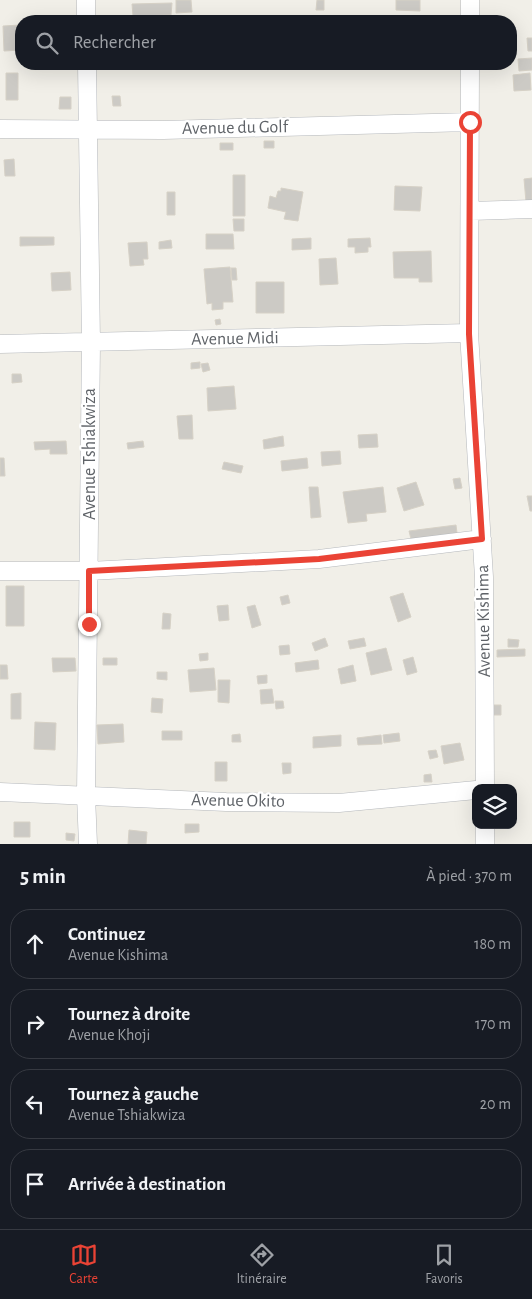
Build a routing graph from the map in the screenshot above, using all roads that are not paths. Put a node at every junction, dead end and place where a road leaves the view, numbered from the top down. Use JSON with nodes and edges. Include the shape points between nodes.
{"nodes":[{"id":1,"x":86,"y":0,"type":"edge"},
{"id":2,"x":470,"y":0,"type":"edge"},
{"id":3,"x":86,"y":15,"type":"edge"},
{"id":4,"x":470,"y":15,"type":"edge"},
{"id":5,"x":87,"y":70,"type":"edge"},
{"id":6,"x":470,"y":70,"type":"edge"},
{"id":7,"x":470,"y":122,"type":"junction"},
{"id":8,"x":0,"y":129,"type":"edge"},
{"id":9,"x":88,"y":131,"type":"junction"},
{"id":10,"x":532,"y":209,"type":"edge"},
{"id":11,"x":470,"y":212,"type":"junction"},
{"id":12,"x":469,"y":334,"type":"junction"},
{"id":13,"x":91,"y":343,"type":"junction"},
{"id":14,"x":0,"y":344,"type":"edge"},
{"id":15,"x":482,"y":539,"type":"junction"},
{"id":16,"x":0,"y":571,"type":"edge"},
{"id":17,"x":89,"y":571,"type":"junction"},
{"id":18,"x":485,"y":784,"type":"edge"},
{"id":19,"x":472,"y":790,"type":"edge"},
{"id":20,"x":0,"y":792,"type":"edge"},
{"id":21,"x":86,"y":796,"type":"junction"},
{"id":22,"x":485,"y":829,"type":"edge"},
{"id":23,"x":88,"y":844,"type":"edge"},
{"id":24,"x":485,"y":844,"type":"edge"}],
"edges":[{"from":1,"to":3,"type":"street"},
{"from":2,"to":4,"type":"street"},
{"from":5,"to":9,"type":"street","name":"Avenue Tshiakwiza"},
{"from":6,"to":7,"type":"street","name":"Avenue Kishima"},
{"from":7,"to":9,"type":"street","name":"Avenue du Golf"},
{"from":7,"to":11,"type":"street","name":"Avenue Kishima"},
{"from":8,"to":9,"type":"street","name":"Avenue du Golf"},
{"from":9,"to":13,"type":"street","name":"Avenue Tshiakwiza"},
{"from":10,"to":11,"type":"street"},
{"from":11,"to":12,"type":"street","name":"Avenue Kishima"},
{"from":12,"to":13,"type":"street","name":"Avenue Midi"},
{"from":12,"to":15,"type":"street","name":"Avenue Kishima"},
{"from":13,"to":14,"type":"street","name":"Avenue Midi"},
{"from":13,"to":17,"type":"street","name":"Avenue Tshiakwiza"},
{"from":15,"to":17,"type":"street","via":[[319,559]]},
{"from":15,"to":18,"type":"street","name":"Avenue Kishima"},
{"from":16,"to":17,"type":"street"},
{"from":17,"to":21,"type":"street","name":"Avenue Tshiakwiza"},
{"from":19,"to":21,"type":"street","name":"Avenue Okito","via":[[339,803]]},
{"from":20,"to":21,"type":"street","name":"Avenue Okito"},
{"from":21,"to":23,"type":"street","name":"Avenue Tshiakwiza"},
{"from":22,"to":24,"type":"street"}]}
